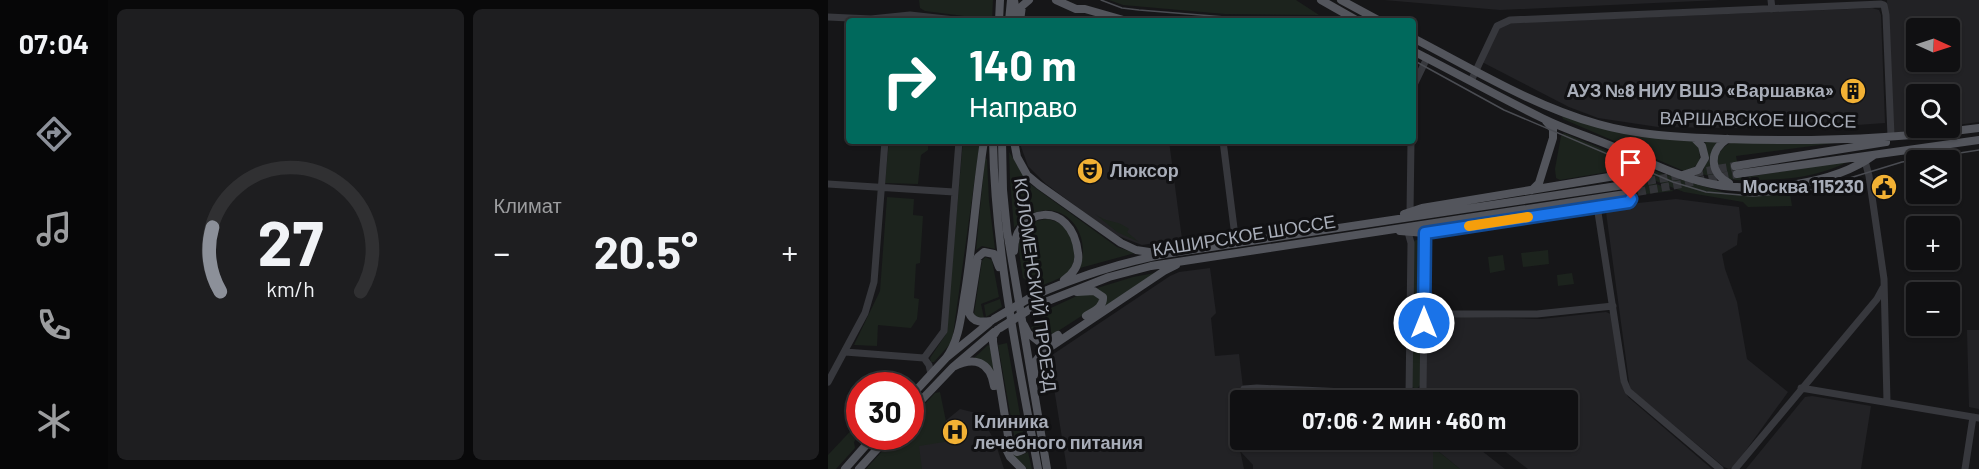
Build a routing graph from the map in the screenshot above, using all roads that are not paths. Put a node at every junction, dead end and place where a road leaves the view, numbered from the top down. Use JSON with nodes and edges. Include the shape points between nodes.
{"nodes":[{"id":1,"x":1012,"y":0,"type":"edge"},
{"id":2,"x":1029,"y":0,"type":"edge"},
{"id":3,"x":1056,"y":0,"type":"edge"},
{"id":4,"x":1321,"y":0,"type":"edge"},
{"id":5,"x":1341,"y":0,"type":"edge"},
{"id":6,"x":1772,"y":0,"type":"edge"},
{"id":7,"x":1000,"y":1,"type":"edge"},
{"id":8,"x":1772,"y":9,"type":"junction"},
{"id":9,"x":828,"y":17,"type":"edge"},
{"id":10,"x":850,"y":18,"type":"edge"},
{"id":11,"x":899,"y":18,"type":"edge"},
{"id":12,"x":936,"y":18,"type":"edge"},
{"id":13,"x":999,"y":18,"type":"edge"},
{"id":14,"x":1009,"y":18,"type":"edge"},
{"id":15,"x":1018,"y":18,"type":"edge"},
{"id":16,"x":1020,"y":18,"type":"edge"},
{"id":17,"x":1116,"y":18,"type":"edge"},
{"id":18,"x":1353,"y":18,"type":"edge"},
{"id":19,"x":1374,"y":18,"type":"edge"},
{"id":20,"x":1416,"y":40,"type":"edge"},
{"id":21,"x":1416,"y":52,"type":"edge"},
{"id":22,"x":1427,"y":58,"type":"junction"},
{"id":23,"x":1476,"y":71,"type":"junction"},
{"id":24,"x":1416,"y":81,"type":"edge"},
{"id":25,"x":1471,"y":81,"type":"junction"},
{"id":26,"x":1543,"y":119,"type":"junction"},
{"id":27,"x":1979,"y":128,"type":"edge"},
{"id":28,"x":1960,"y":130,"type":"edge"},
{"id":29,"x":1572,"y":131,"type":"junction"},
{"id":30,"x":1891,"y":136,"type":"junction"},
{"id":31,"x":1906,"y":136,"type":"edge"},
{"id":32,"x":1694,"y":138,"type":"junction"},
{"id":33,"x":1909,"y":138,"type":"edge"},
{"id":34,"x":1727,"y":139,"type":"junction"},
{"id":35,"x":1979,"y":140,"type":"edge"},
{"id":36,"x":885,"y":144,"type":"edge"},
{"id":37,"x":959,"y":144,"type":"edge"},
{"id":38,"x":984,"y":144,"type":"edge"},
{"id":39,"x":993,"y":144,"type":"edge"},
{"id":40,"x":1002,"y":144,"type":"edge"},
{"id":41,"x":1009,"y":144,"type":"edge"},
{"id":42,"x":1015,"y":144,"type":"edge"},
{"id":43,"x":1223,"y":144,"type":"edge"},
{"id":44,"x":1411,"y":144,"type":"edge"},
{"id":45,"x":1874,"y":155,"type":"junction"},
{"id":46,"x":1865,"y":161,"type":"junction"},
{"id":47,"x":1682,"y":175,"type":"junction"},
{"id":48,"x":828,"y":184,"type":"edge"},
{"id":49,"x":1562,"y":185,"type":"junction"},
{"id":50,"x":1734,"y":186,"type":"junction"},
{"id":51,"x":881,"y":188,"type":"junction"},
{"id":52,"x":1625,"y":189,"type":"tunnel mouth"},
{"id":53,"x":1003,"y":190,"type":"junction"},
{"id":54,"x":1529,"y":191,"type":"junction"},
{"id":55,"x":954,"y":192,"type":"junction"},
{"id":56,"x":1598,"y":206,"type":"junction"},
{"id":57,"x":1410,"y":213,"type":"junction"},
{"id":58,"x":1385,"y":225,"type":"junction"},
{"id":59,"x":1408,"y":232,"type":"junction"},
{"id":60,"x":1425,"y":233,"type":"junction"},
{"id":61,"x":1236,"y":243,"type":"junction"},
{"id":62,"x":1165,"y":254,"type":"junction"},
{"id":63,"x":1186,"y":260,"type":"junction"},
{"id":64,"x":1014,"y":278,"type":"junction"},
{"id":65,"x":1884,"y":285,"type":"junction"},
{"id":66,"x":1052,"y":287,"type":"junction"},
{"id":67,"x":1006,"y":288,"type":"junction"},
{"id":68,"x":1055,"y":298,"type":"junction"},
{"id":69,"x":1613,"y":306,"type":"junction"},
{"id":70,"x":1870,"y":308,"type":"junction"},
{"id":71,"x":1424,"y":313,"type":"junction"},
{"id":72,"x":1410,"y":314,"type":"junction"},
{"id":73,"x":1885,"y":314,"type":"junction"},
{"id":74,"x":1020,"y":316,"type":"junction"},
{"id":75,"x":993,"y":320,"type":"junction"},
{"id":76,"x":998,"y":329,"type":"junction"},
{"id":77,"x":845,"y":352,"type":"junction"},
{"id":78,"x":924,"y":358,"type":"junction"},
{"id":79,"x":946,"y":358,"type":"junction"},
{"id":80,"x":953,"y":367,"type":"junction"},
{"id":81,"x":931,"y":374,"type":"junction"},
{"id":82,"x":1813,"y":377,"type":"junction"},
{"id":83,"x":828,"y":382,"type":"edge"},
{"id":84,"x":924,"y":382,"type":"edge"},
{"id":85,"x":1801,"y":388,"type":"junction"},
{"id":86,"x":1244,"y":389,"type":"dead end"},
{"id":87,"x":1300,"y":390,"type":"edge"},
{"id":88,"x":1409,"y":390,"type":"edge"},
{"id":89,"x":1424,"y":390,"type":"edge"},
{"id":90,"x":1822,"y":392,"type":"junction"},
{"id":91,"x":924,"y":397,"type":"edge"},
{"id":92,"x":1887,"y":402,"type":"junction"},
{"id":93,"x":1036,"y":411,"type":"junction"},
{"id":94,"x":1976,"y":417,"type":"edge"},
{"id":95,"x":1029,"y":423,"type":"junction"},
{"id":96,"x":862,"y":450,"type":"edge"},
{"id":97,"x":876,"y":450,"type":"edge"},
{"id":98,"x":845,"y":469,"type":"edge"},
{"id":99,"x":859,"y":469,"type":"edge"},
{"id":100,"x":1022,"y":469,"type":"edge"},
{"id":101,"x":1038,"y":469,"type":"edge"},
{"id":102,"x":1047,"y":469,"type":"edge"},
{"id":103,"x":1720,"y":469,"type":"edge"},
{"id":104,"x":1735,"y":469,"type":"edge"},
{"id":105,"x":1965,"y":469,"type":"edge"}],
"edges":[{"from":1,"to":14,"type":"main road"},
{"from":1,"to":15,"type":"main road"},
{"from":2,"to":16,"type":"main road","via":[[1022,6]]},
{"from":3,"to":17,"type":"main road"},
{"from":4,"to":18,"type":"main road"},
{"from":5,"to":19,"type":"main road"},
{"from":6,"to":8,"type":"street"},
{"from":7,"to":13,"type":"main road"},
{"from":8,"to":23,"type":"street","via":[[1509,20],[1497,26]]},
{"from":8,"to":30,"type":"street","via":[[1884,5]]},
{"from":9,"to":10,"type":"street"},
{"from":11,"to":12,"type":"street"},
{"from":20,"to":23,"type":"main road","name":"ВАРШАВСКОЕ ШОССЕ"},
{"from":21,"to":22,"type":"main road"},
{"from":22,"to":24,"type":"street"},
{"from":22,"to":25,"type":"main road"},
{"from":23,"to":25,"type":"street"},
{"from":23,"to":32,"type":"main road","name":"ВАРШАВСКОЕ ШОССЕ","via":[[1553,110],[1597,124],[1636,133]]},
{"from":25,"to":26,"type":"main road"},
{"from":26,"to":29,"type":"main road"},
{"from":26,"to":54,"type":"main road","via":[[1553,129],[1552,138],[1539,183]]},
{"from":27,"to":28,"type":"main road","name":"ВАРШАВСКОЕ ШОССЕ"},
{"from":29,"to":47,"type":"main road"},
{"from":29,"to":49,"type":"main road","via":[[1559,134],[1548,170],[1549,181]]},
{"from":30,"to":31,"type":"main road","name":"ВАРШАВСКОЕ ШОССЕ"},
{"from":30,"to":34,"type":"main road","name":"ВАРШАВСКОЕ ШОССЕ","via":[[1796,141]]},
{"from":32,"to":34,"type":"main road","name":"ВАРШАВСКОЕ ШОССЕ"},
{"from":32,"to":47,"type":"main road","via":[[1702,146],[1705,158],[1698,170]]},
{"from":33,"to":45,"type":"main road","via":[[1736,170]]},
{"from":34,"to":50,"type":"main road","via":[[1712,161],[1721,179]]},
{"from":35,"to":45,"type":"main road"},
{"from":36,"to":51,"type":"street"},
{"from":37,"to":55,"type":"street"},
{"from":38,"to":79,"type":"main road","via":[[958,333]]},
{"from":39,"to":67,"type":"main road","name":"КОЛОМЕНСКИЙ ПРОЕЗД","via":[[995,200]]},
{"from":40,"to":53,"type":"main road","name":"КОЛОМЕНСКИЙ ПРОЕЗД"},
{"from":41,"to":53,"type":"main road"},
{"from":42,"to":62,"type":"main road","via":[[1017,158],[1039,185],[1121,243],[1136,250]]},
{"from":43,"to":61,"type":"street"},
{"from":44,"to":57,"type":"street"},
{"from":45,"to":46,"type":"main road"},
{"from":46,"to":50,"type":"main road","via":[[1815,181]]},
{"from":46,"to":65,"type":"street"},
{"from":47,"to":50,"type":"main road"},
{"from":48,"to":51,"type":"street"},
{"from":49,"to":54,"type":"main road"},
{"from":49,"to":56,"type":"main road","via":[[1626,176],[1629,179],[1629,202]]},
{"from":51,"to":55,"type":"street"},
{"from":51,"to":77,"type":"street","via":[[874,282],[866,313]]},
{"from":52,"to":58,"type":"main road","name":"КАШИРСКОЕ ШОССЕ"},
{"from":53,"to":64,"type":"main road","name":"КОЛОМЕНСКИЙ ПРОЕЗД"},
{"from":54,"to":57,"type":"main road"},
{"from":55,"to":78,"type":"street","via":[[944,331]]},
{"from":56,"to":60,"type":"main road"},
{"from":56,"to":69,"type":"street"},
{"from":57,"to":58,"type":"main road"},
{"from":58,"to":59,"type":"main road"},
{"from":58,"to":61,"type":"main road","name":"КАШИРСКОЕ ШОССЕ"},
{"from":58,"to":63,"type":"main road","name":"КАШИРСКОЕ ШОССЕ"},
{"from":59,"to":60,"type":"main road"},
{"from":59,"to":72,"type":"street"},
{"from":60,"to":71,"type":"street"},
{"from":61,"to":62,"type":"main road","name":"КАШИРСКОЕ ШОССЕ"},
{"from":62,"to":66,"type":"main road","name":"КАШИРСКОЕ ШОССЕ","via":[[1104,268]]},
{"from":63,"to":68,"type":"main road","name":"КАШИРСКОЕ ШОССЕ","via":[[1109,277]]},
{"from":63,"to":93,"type":"main road","via":[[1036,359]]},
{"from":64,"to":66,"type":"main road","via":[[1018,232],[1037,216],[1057,216],[1075,235],[1079,258],[1074,272]]},
{"from":64,"to":74,"type":"main road","name":"КОЛОМЕНСКИЙ ПРОЕЗД"},
{"from":65,"to":70,"type":"street"},
{"from":65,"to":73,"type":"street"},
{"from":66,"to":75,"type":"main road","name":"КАШИРСКОЕ ШОССЕ","bridge":true},
{"from":67,"to":75,"type":"main road","via":[[994,254],[981,253],[969,313],[981,322]]},
{"from":67,"to":95,"type":"main road","name":"КОЛОМЕНСКИЙ ПРОЕЗД"},
{"from":68,"to":74,"type":"main road","via":[[1091,290],[1102,294],[1103,301],[1046,342],[1034,339]]},
{"from":68,"to":76,"type":"main road","name":"КАШИРСКОЕ ШОССЕ","bridge":true},
{"from":69,"to":71,"type":"street","via":[[1537,314]]},
{"from":69,"to":103,"type":"street","via":[[1628,390]]},
{"from":70,"to":73,"type":"street","via":[[1879,307]]},
{"from":70,"to":82,"type":"street"},
{"from":71,"to":72,"type":"street"},
{"from":71,"to":89,"type":"street"},
{"from":72,"to":88,"type":"street"},
{"from":73,"to":92,"type":"street"},
{"from":74,"to":93,"type":"main road","name":"КОЛОМЕНСКИЙ ПРОЕЗД"},
{"from":75,"to":79,"type":"main road","name":"КАШИРСКОЕ ШОССЕ"},
{"from":76,"to":80,"type":"main road","name":"КАШИРСКОЕ ШОССЕ"},
{"from":76,"to":95,"type":"main road","via":[[992,338],[1013,450],[1026,447]]},
{"from":77,"to":78,"type":"street"},
{"from":77,"to":83,"type":"street"},
{"from":78,"to":81,"type":"street"},
{"from":79,"to":81,"type":"main road","name":"КАШИРСКОЕ ШОССЕ"},
{"from":80,"to":91,"type":"main road","name":"КАШИРСКОЕ ШОССЕ"},
{"from":80,"to":100,"type":"main road","via":[[970,361],[989,371],[1003,444]]},
{"from":81,"to":84,"type":"main road","name":"КАШИРСКОЕ ШОССЕ"},
{"from":82,"to":85,"type":"street"},
{"from":82,"to":90,"type":"street"},
{"from":85,"to":90,"type":"street"},
{"from":85,"to":104,"type":"street"},
{"from":86,"to":87,"type":"street"},
{"from":90,"to":92,"type":"street"},
{"from":92,"to":94,"type":"street"},
{"from":93,"to":102,"type":"main road","name":"КОЛОМЕНСКИЙ ПРОЕЗД"},
{"from":94,"to":105,"type":"street"},
{"from":95,"to":101,"type":"main road","name":"КОЛОМЕНСКИЙ ПРОЕЗД"},
{"from":96,"to":98,"type":"main road"},
{"from":97,"to":99,"type":"main road"}]}
